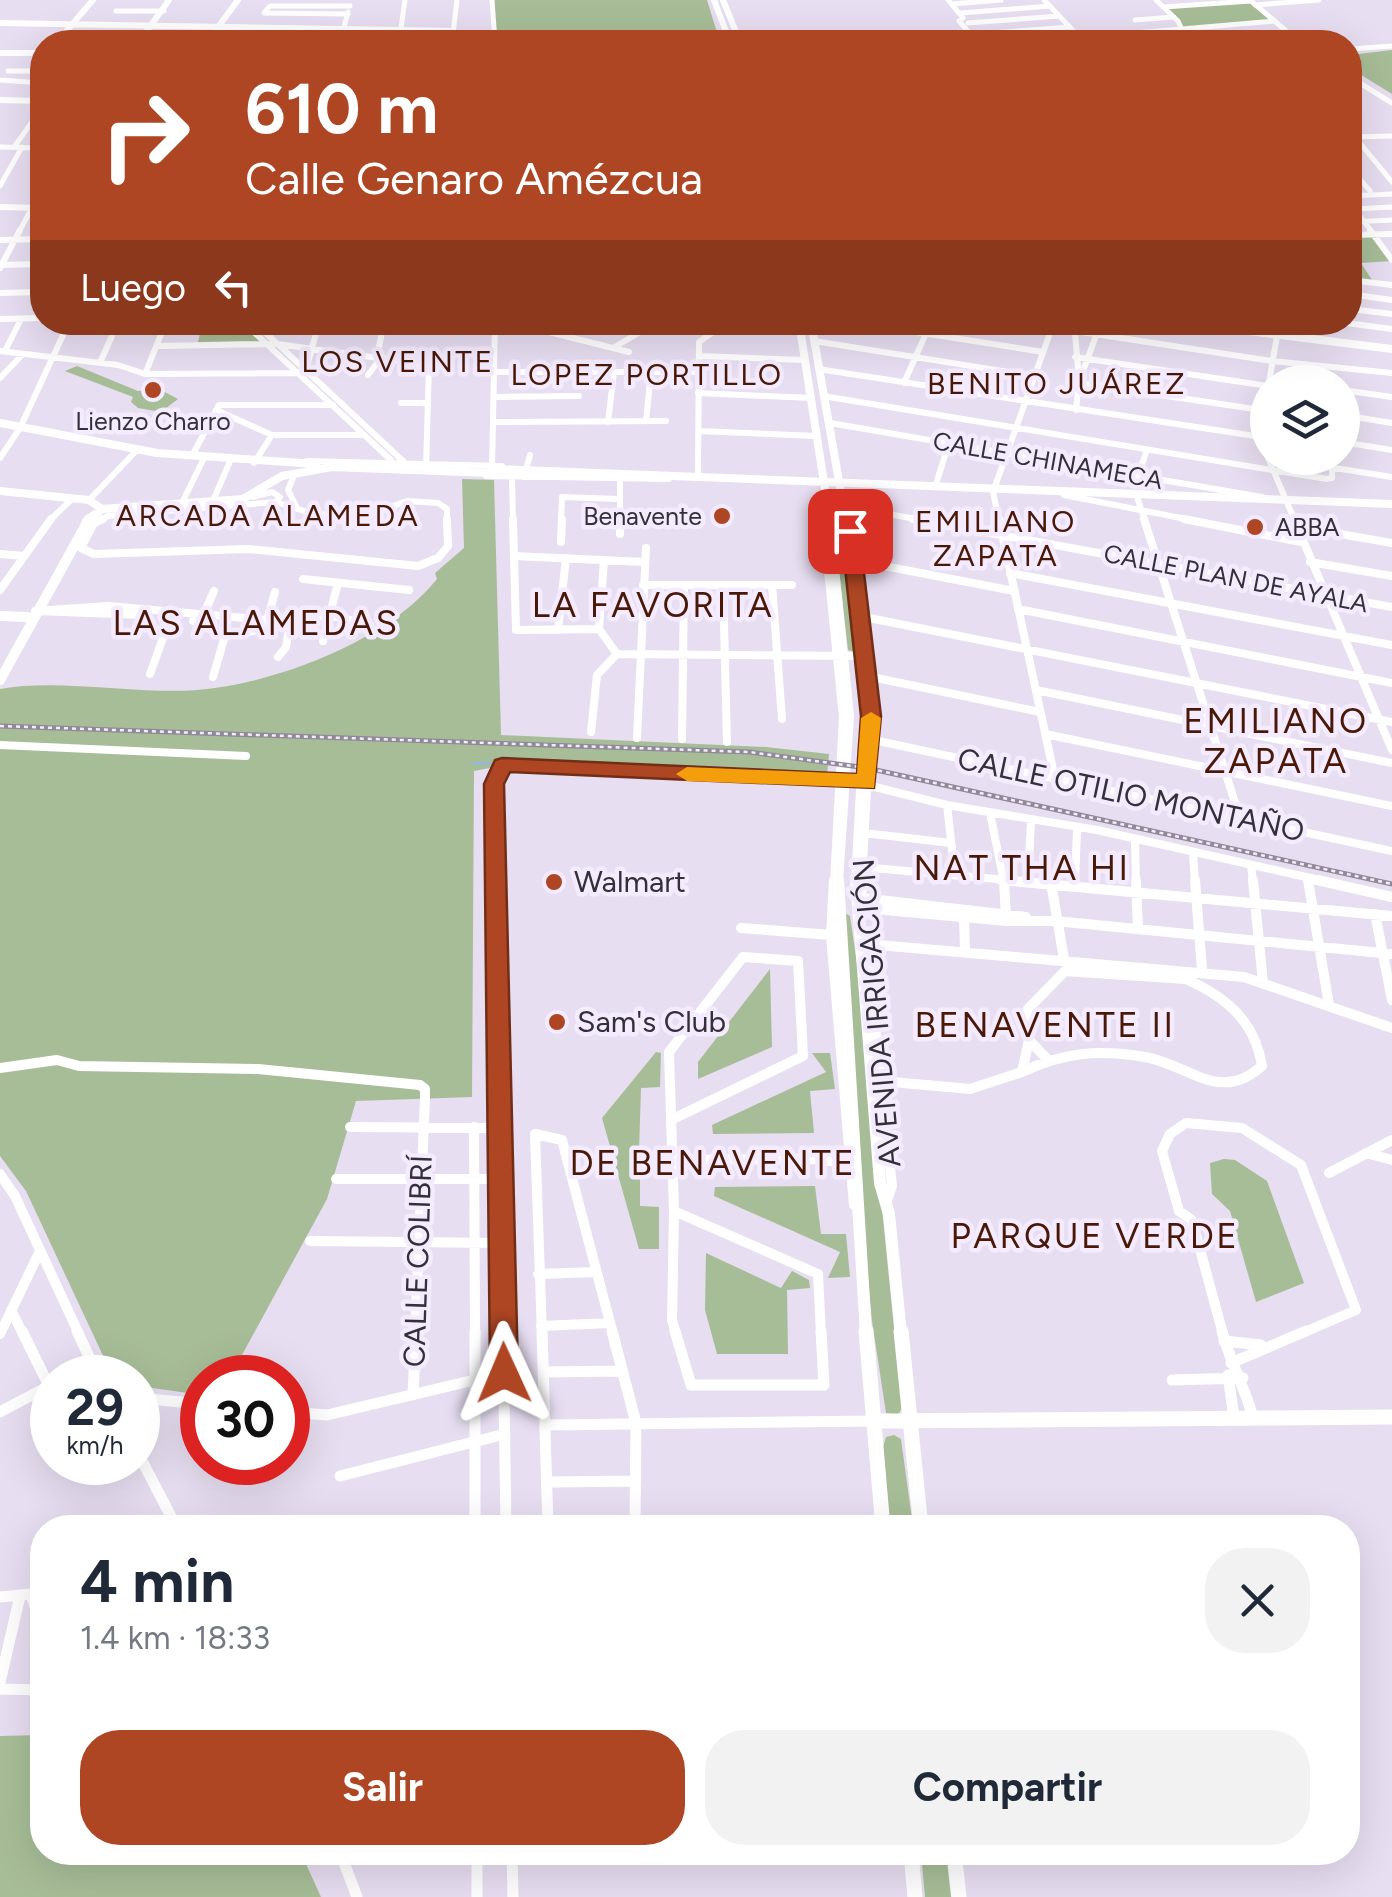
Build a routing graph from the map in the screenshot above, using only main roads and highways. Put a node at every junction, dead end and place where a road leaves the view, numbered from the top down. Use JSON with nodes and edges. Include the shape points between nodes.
{"nodes":[{"id":1,"x":94,"y":0,"type":"edge"},
{"id":2,"x":169,"y":0,"type":"edge"},
{"id":3,"x":238,"y":0,"type":"edge"},
{"id":4,"x":716,"y":0,"type":"edge"},
{"id":5,"x":0,"y":23,"type":"edge"},
{"id":6,"x":74,"y":24,"type":"junction"},
{"id":7,"x":154,"y":26,"type":"junction"},
{"id":8,"x":217,"y":27,"type":"junction"},
{"id":9,"x":68,"y":30,"type":"edge"},
{"id":10,"x":150,"y":30,"type":"edge"},
{"id":11,"x":215,"y":30,"type":"edge"},
{"id":12,"x":344,"y":30,"type":"edge"},
{"id":13,"x":344,"y":30,"type":"edge"},
{"id":14,"x":400,"y":30,"type":"edge"},
{"id":15,"x":720,"y":30,"type":"edge"},
{"id":16,"x":727,"y":30,"type":"edge"},
{"id":17,"x":735,"y":30,"type":"edge"},
{"id":18,"x":0,"y":52,"type":"edge"},
{"id":19,"x":30,"y":52,"type":"edge"},
{"id":20,"x":0,"y":97,"type":"edge"},
{"id":21,"x":30,"y":103,"type":"edge"},
{"id":22,"x":0,"y":207,"type":"edge"},
{"id":23,"x":30,"y":207,"type":"edge"},
{"id":24,"x":801,"y":335,"type":"edge"},
{"id":25,"x":813,"y":335,"type":"edge"},
{"id":26,"x":1271,"y":335,"type":"edge"},
{"id":27,"x":1331,"y":335,"type":"edge"},
{"id":28,"x":1392,"y":347,"type":"edge"},
{"id":29,"x":0,"y":423,"type":"edge"},
{"id":30,"x":359,"y":463,"type":"junction"},
{"id":31,"x":269,"y":464,"type":"junction"},
{"id":32,"x":669,"y":477,"type":"junction"},
{"id":33,"x":823,"y":478,"type":"junction"},
{"id":34,"x":839,"y":478,"type":"junction"},
{"id":35,"x":272,"y":481,"type":"junction"},
{"id":36,"x":804,"y":482,"type":"junction"},
{"id":37,"x":864,"y":484,"type":"junction"},
{"id":38,"x":994,"y":489,"type":"junction"},
{"id":39,"x":0,"y":491,"type":"edge"},
{"id":40,"x":824,"y":497,"type":"junction"},
{"id":41,"x":1285,"y":501,"type":"junction"},
{"id":42,"x":96,"y":504,"type":"junction"},
{"id":43,"x":843,"y":504,"type":"junction"},
{"id":44,"x":1392,"y":506,"type":"edge"},
{"id":45,"x":35,"y":612,"type":"junction"},
{"id":46,"x":0,"y":616,"type":"edge"},
{"id":47,"x":0,"y":672,"type":"edge"},
{"id":48,"x":0,"y":680,"type":"edge"},
{"id":49,"x":1392,"y":1417,"type":"edge"},
{"id":50,"x":910,"y":1421,"type":"junction"},
{"id":51,"x":874,"y":1422,"type":"junction"},
{"id":52,"x":882,"y":1515,"type":"edge"},
{"id":53,"x":920,"y":1515,"type":"edge"},
{"id":54,"x":912,"y":1865,"type":"edge"},
{"id":55,"x":955,"y":1865,"type":"edge"},
{"id":56,"x":914,"y":1897,"type":"edge"},
{"id":57,"x":959,"y":1897,"type":"edge"}],
"edges":[{"from":1,"to":6,"type":"main road"},
{"from":2,"to":7,"type":"main road"},
{"from":3,"to":8,"type":"main road"},
{"from":4,"to":15,"type":"main road"},
{"from":4,"to":16,"type":"main road"},
{"from":4,"to":17,"type":"main road"},
{"from":5,"to":6,"type":"main road"},
{"from":6,"to":7,"type":"main road"},
{"from":6,"to":9,"type":"main road"},
{"from":7,"to":8,"type":"main road"},
{"from":7,"to":10,"type":"main road"},
{"from":8,"to":11,"type":"main road"},
{"from":8,"to":12,"type":"main road"},
{"from":13,"to":14,"type":"main road"},
{"from":18,"to":19,"type":"main road"},
{"from":20,"to":21,"type":"main road"},
{"from":22,"to":23,"type":"main road"},
{"from":24,"to":33,"type":"main road","name":"AVENIDA IRRIGACIÓN"},
{"from":25,"to":34,"type":"main road","name":"AVENIDA IRRIGACIÓN"},
{"from":26,"to":28,"type":"main road"},
{"from":27,"to":28,"type":"main road"},
{"from":29,"to":31,"type":"main road","via":[[137,450]]},
{"from":30,"to":31,"type":"main road"},
{"from":30,"to":32,"type":"main road"},
{"from":30,"to":35,"type":"main road"},
{"from":31,"to":35,"type":"main road"},
{"from":32,"to":36,"type":"main road"},
{"from":32,"to":36,"type":"main road"},
{"from":33,"to":34,"type":"main road"},
{"from":33,"to":36,"type":"main road"},
{"from":33,"to":36,"type":"main road"},
{"from":33,"to":40,"type":"main road","name":"AVENIDA IRRIGACIÓN"},
{"from":34,"to":37,"type":"main road"},
{"from":34,"to":37,"type":"main road"},
{"from":34,"to":43,"type":"main road","name":"AVENIDA IRRIGACIÓN"},
{"from":35,"to":42,"type":"main road","via":[[256,494],[212,501]]},
{"from":36,"to":40,"type":"main road"},
{"from":37,"to":38,"type":"main road"},
{"from":37,"to":38,"type":"main road"},
{"from":37,"to":43,"type":"main road"},
{"from":38,"to":41,"type":"main road"},
{"from":38,"to":41,"type":"main road"},
{"from":39,"to":42,"type":"main road"},
{"from":40,"to":51,"type":"main road","name":"AVENIDA IRRIGACIÓN","via":[[849,716],[837,900]]},
{"from":41,"to":44,"type":"main road"},
{"from":42,"to":45,"type":"main road"},
{"from":42,"to":45,"type":"main road","via":[[84,512]]},
{"from":43,"to":50,"type":"main road","name":"AVENIDA IRRIGACIÓN","via":[[865,716],[855,902]]},
{"from":45,"to":46,"type":"main road"},
{"from":45,"to":47,"type":"main road"},
{"from":45,"to":48,"type":"main road"},
{"from":49,"to":50,"type":"main road"},
{"from":50,"to":51,"type":"main road"},
{"from":50,"to":53,"type":"main road","name":"AVENIDA IRRIGACIÓN"},
{"from":51,"to":52,"type":"main road","name":"AVENIDA IRRIGACIÓN"},
{"from":54,"to":56,"type":"main road"},
{"from":55,"to":57,"type":"main road"}]}
